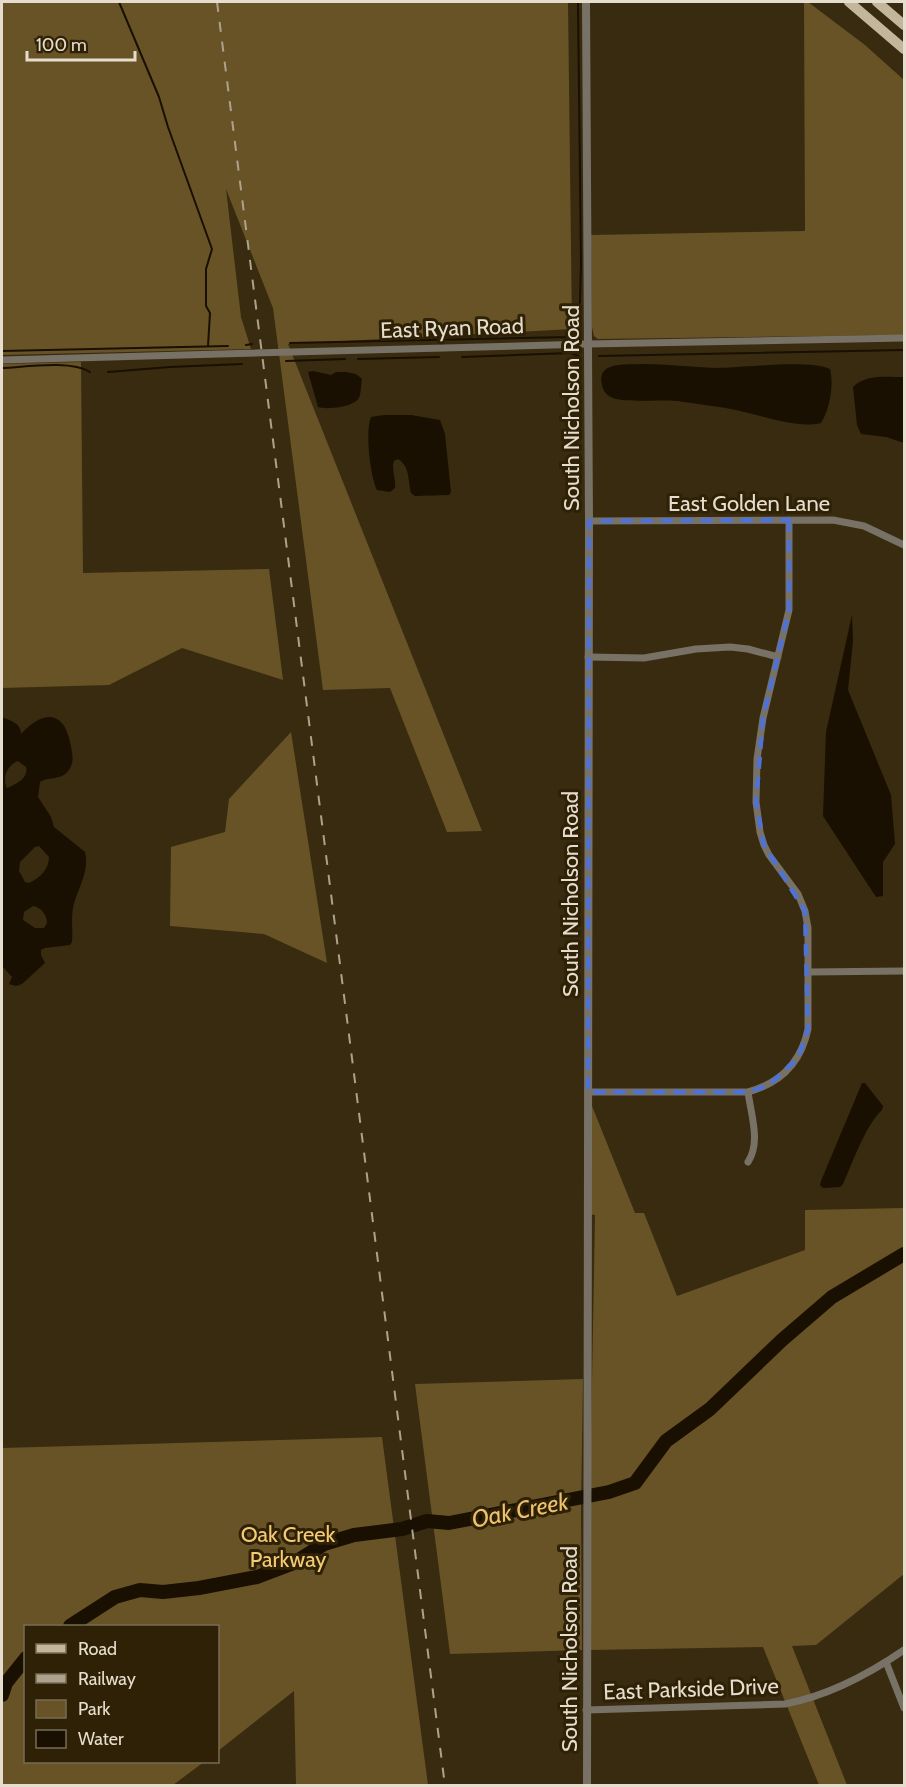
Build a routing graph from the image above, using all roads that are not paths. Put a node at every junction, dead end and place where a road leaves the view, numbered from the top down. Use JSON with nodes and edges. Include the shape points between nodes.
{"nodes":[{"id":1,"x":586,"y":2,"type":"edge"},
{"id":2,"x":849,"y":2,"type":"edge"},
{"id":3,"x":877,"y":2,"type":"edge"},
{"id":4,"x":904,"y":25,"type":"edge"},
{"id":5,"x":904,"y":49,"type":"edge"},
{"id":6,"x":904,"y":338,"type":"edge"},
{"id":7,"x":588,"y":344,"type":"junction"},
{"id":8,"x":2,"y":360,"type":"edge"},
{"id":9,"x":789,"y":520,"type":"junction"},
{"id":10,"x":589,"y":521,"type":"junction"},
{"id":11,"x":904,"y":544,"type":"edge"},
{"id":12,"x":588,"y":657,"type":"junction"},
{"id":13,"x":778,"y":657,"type":"junction"},
{"id":14,"x":904,"y":971,"type":"edge"},
{"id":15,"x":808,"y":972,"type":"junction"},
{"id":16,"x":588,"y":1092,"type":"junction"},
{"id":17,"x":748,"y":1092,"type":"junction"},
{"id":18,"x":748,"y":1162,"type":"dead end"},
{"id":19,"x":904,"y":1650,"type":"edge"},
{"id":20,"x":886,"y":1662,"type":"junction"},
{"id":21,"x":904,"y":1708,"type":"edge"},
{"id":22,"x":586,"y":1710,"type":"junction"},
{"id":23,"x":587,"y":1785,"type":"edge"}],
"edges":[{"from":1,"to":7,"type":"street","name":"South Nicholson Road"},
{"from":2,"to":5,"type":"main road"},
{"from":3,"to":4,"type":"main road"},
{"from":6,"to":7,"type":"street","name":"East Ryan Road"},
{"from":7,"to":8,"type":"street","name":"East Ryan Road"},
{"from":7,"to":10,"type":"street","name":"South Nicholson Road"},
{"from":9,"to":10,"type":"street","name":"East Golden Lane"},
{"from":9,"to":11,"type":"street","name":"East Golden Lane","via":[[833,520],[864,526]]},
{"from":9,"to":13,"type":"street","via":[[789,610]]},
{"from":10,"to":12,"type":"street","name":"South Nicholson Road"},
{"from":12,"to":13,"type":"street","via":[[644,658],[730,647]]},
{"from":12,"to":16,"type":"street","name":"South Nicholson Road"},
{"from":13,"to":15,"type":"street","via":[[757,759],[757,811],[769,855],[798,894],[805,911]]},
{"from":14,"to":15,"type":"street"},
{"from":15,"to":17,"type":"street","via":[[805,1044],[790,1069],[769,1085]]},
{"from":16,"to":17,"type":"street"},
{"from":16,"to":22,"type":"street","name":"South Nicholson Road"},
{"from":17,"to":18,"type":"street","via":[[755,1137]]},
{"from":19,"to":20,"type":"street","name":"East Parkside Drive"},
{"from":20,"to":21,"type":"street"},
{"from":20,"to":22,"type":"street","name":"East Parkside Drive","via":[[829,1691],[796,1702],[770,1706]]},
{"from":22,"to":23,"type":"street","name":"South Nicholson Road"}]}
